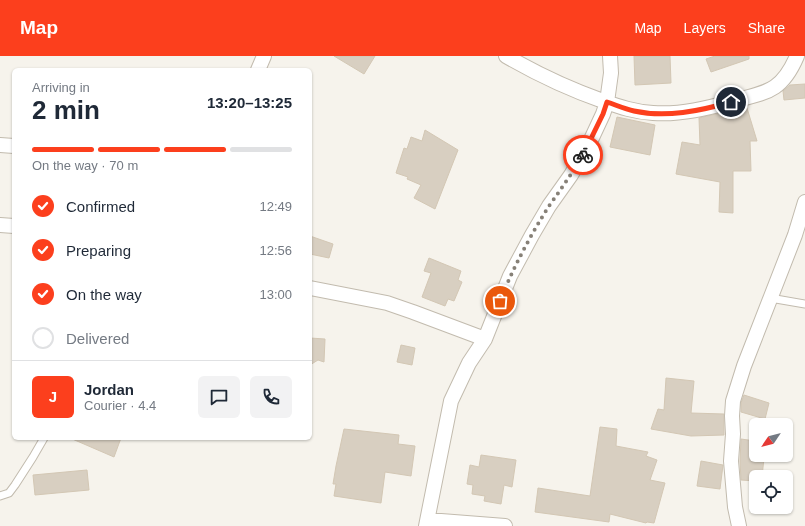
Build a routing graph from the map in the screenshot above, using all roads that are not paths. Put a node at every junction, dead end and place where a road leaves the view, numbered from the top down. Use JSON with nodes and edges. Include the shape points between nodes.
{"nodes":[{"id":1,"x":264,"y":56,"type":"edge"},
{"id":2,"x":506,"y":56,"type":"edge"},
{"id":3,"x":610,"y":56,"type":"edge"},
{"id":4,"x":797,"y":56,"type":"edge"},
{"id":5,"x":259,"y":68,"type":"edge"},
{"id":6,"x":607,"y":102,"type":"junction"},
{"id":7,"x":0,"y":145,"type":"edge"},
{"id":8,"x":12,"y":146,"type":"edge"},
{"id":9,"x":805,"y":202,"type":"edge"},
{"id":10,"x":0,"y":225,"type":"edge"},
{"id":11,"x":12,"y":226,"type":"edge"},
{"id":12,"x":312,"y":288,"type":"edge"},
{"id":13,"x":770,"y":298,"type":"junction"},
{"id":14,"x":805,"y":304,"type":"edge"},
{"id":15,"x":485,"y":339,"type":"junction"},
{"id":16,"x":43,"y":440,"type":"edge"},
{"id":17,"x":0,"y":496,"type":"edge"},
{"id":18,"x":427,"y":523,"type":"edge"},
{"id":19,"x":506,"y":526,"type":"edge"},
{"id":20,"x":739,"y":526,"type":"edge"}],
"edges":[{"from":1,"to":5,"type":"street"},
{"from":2,"to":6,"type":"street","via":[[570,89]]},
{"from":3,"to":6,"type":"street","via":[[611,73]]},
{"from":4,"to":6,"type":"street","via":[[787,77],[768,92],[720,105],[693,111],[654,114],[633,111]]},
{"from":6,"to":15,"type":"street","via":[[589,144],[532,235],[510,276]]},
{"from":7,"to":8,"type":"street"},
{"from":9,"to":13,"type":"street"},
{"from":10,"to":11,"type":"street"},
{"from":12,"to":15,"type":"street","via":[[386,303]]},
{"from":13,"to":14,"type":"lane"},
{"from":13,"to":20,"type":"street","via":[[733,401],[731,461]]},
{"from":15,"to":18,"type":"street","via":[[469,363],[451,401]]},
{"from":16,"to":17,"type":"lane","via":[[14,485]]},
{"from":18,"to":19,"type":"street"}]}
